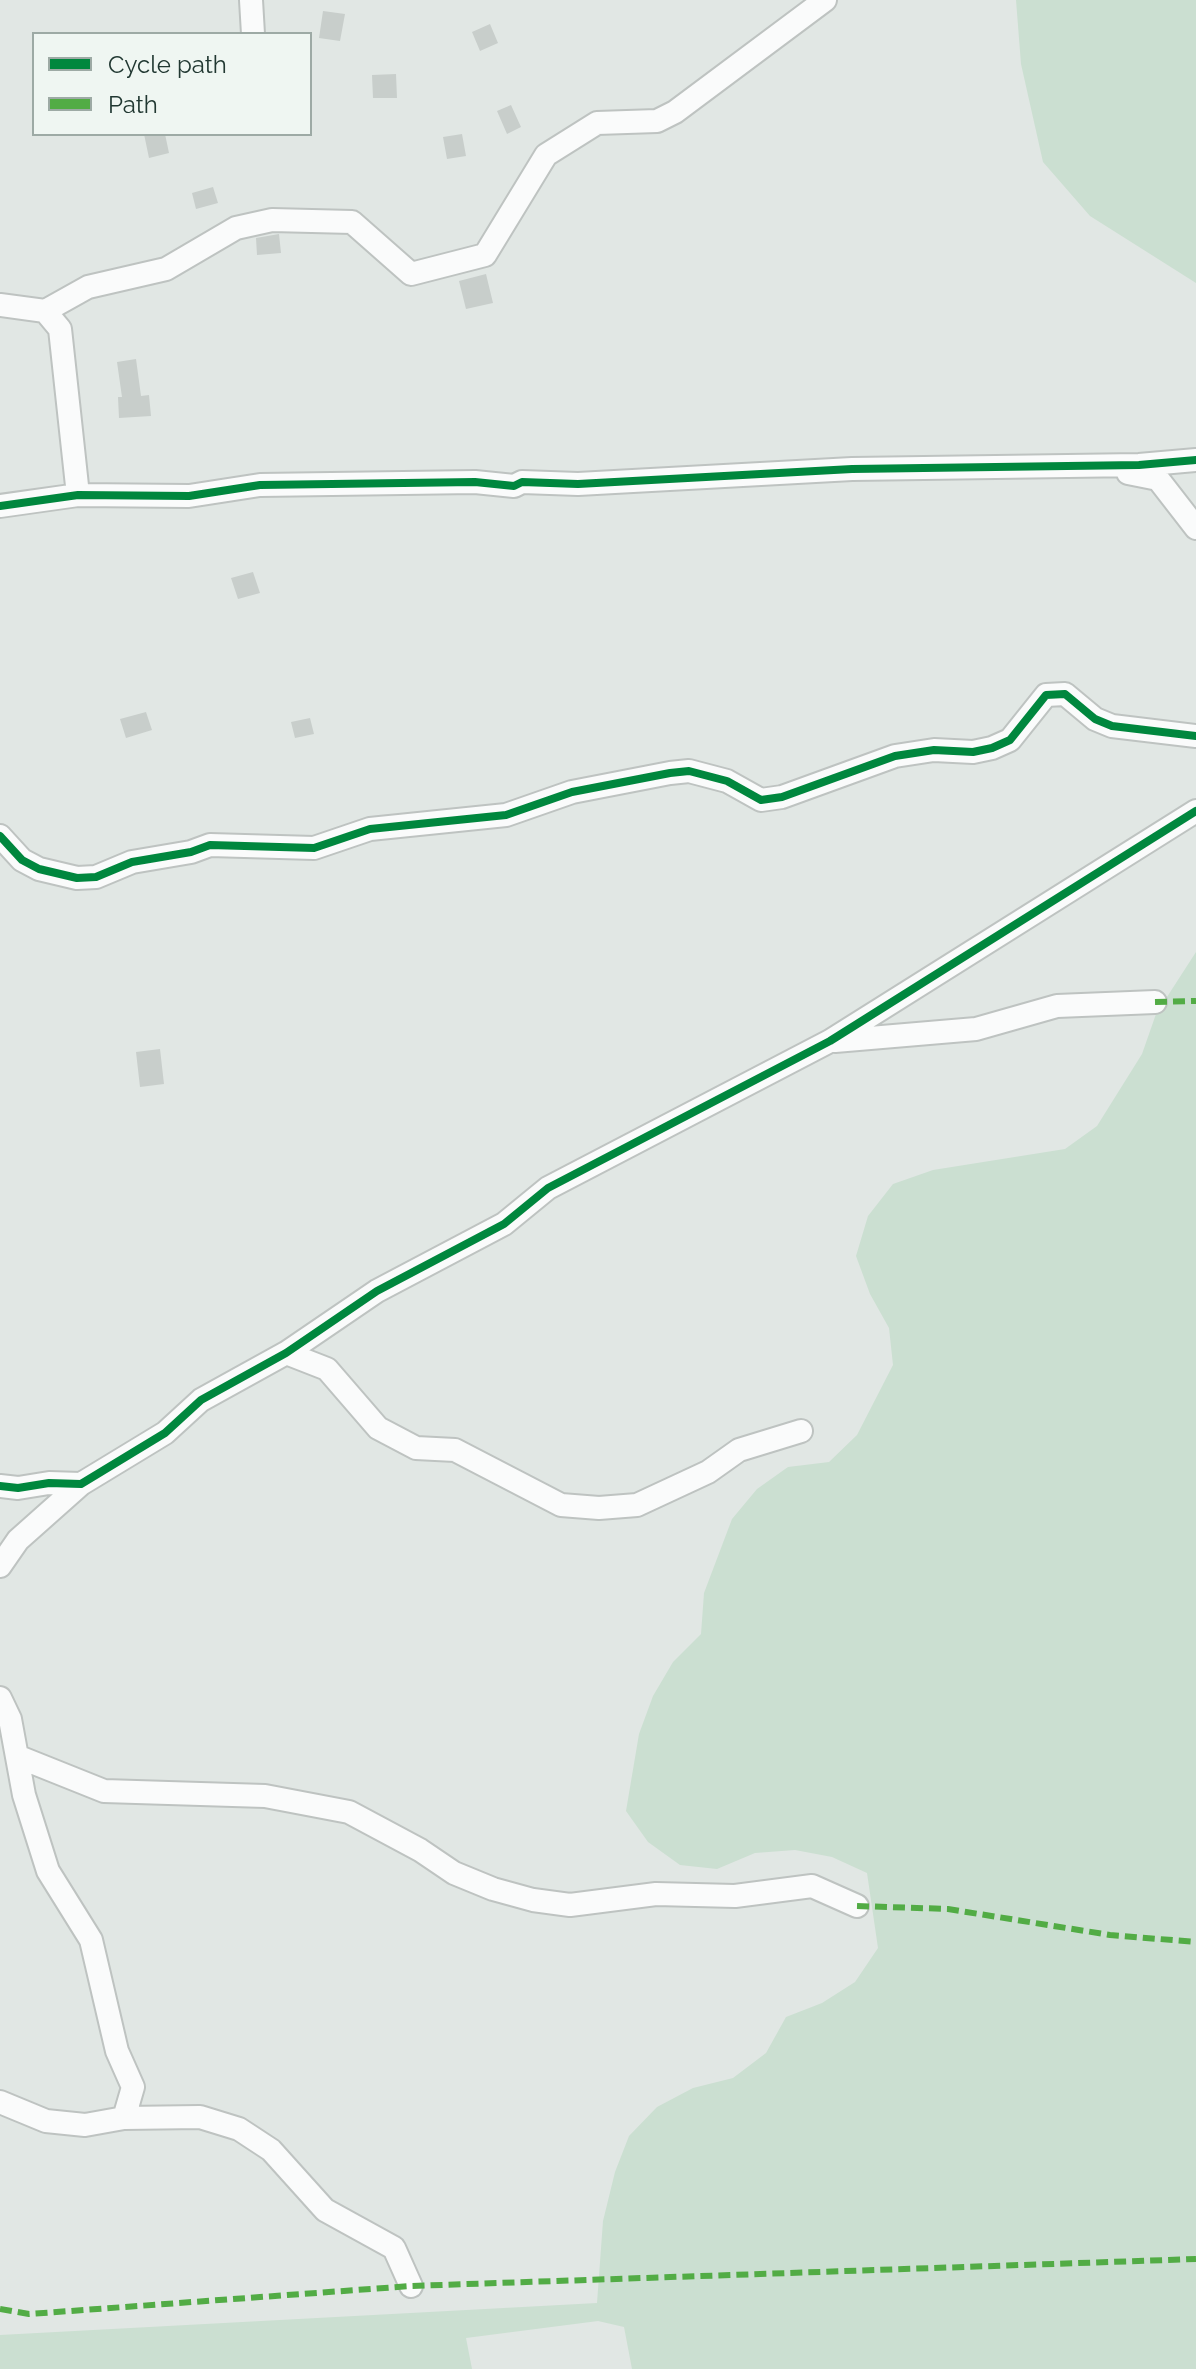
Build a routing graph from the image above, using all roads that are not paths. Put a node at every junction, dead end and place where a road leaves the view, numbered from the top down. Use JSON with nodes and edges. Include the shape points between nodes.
{"nodes":[{"id":1,"x":251,"y":0,"type":"edge"},
{"id":2,"x":825,"y":0,"type":"edge"},
{"id":3,"x":253,"y":32,"type":"edge"},
{"id":4,"x":0,"y":305,"type":"edge"},
{"id":5,"x":45,"y":311,"type":"junction"},
{"id":6,"x":1196,"y":460,"type":"edge"},
{"id":7,"x":1118,"y":465,"type":"junction"},
{"id":8,"x":78,"y":495,"type":"junction"},
{"id":9,"x":0,"y":506,"type":"edge"},
{"id":10,"x":1196,"y":528,"type":"edge"},
{"id":11,"x":1196,"y":736,"type":"edge"},
{"id":12,"x":1196,"y":811,"type":"edge"},
{"id":13,"x":0,"y":836,"type":"edge"},
{"id":14,"x":1155,"y":1002,"type":"dead end"},
{"id":15,"x":830,"y":1041,"type":"junction"},
{"id":16,"x":286,"y":1353,"type":"junction"},
{"id":17,"x":801,"y":1431,"type":"dead end"},
{"id":18,"x":81,"y":1484,"type":"junction"},
{"id":19,"x":0,"y":1486,"type":"edge"},
{"id":20,"x":0,"y":1566,"type":"edge"},
{"id":21,"x":0,"y":1698,"type":"edge"},
{"id":22,"x":19,"y":1757,"type":"junction"},
{"id":23,"x":857,"y":1906,"type":"dead end"},
{"id":24,"x":0,"y":2102,"type":"edge"},
{"id":25,"x":124,"y":2118,"type":"junction"},
{"id":26,"x":411,"y":2286,"type":"dead end"}],
"edges":[{"from":1,"to":3,"type":"street"},
{"from":2,"to":5,"type":"street","via":[[675,112],[657,121],[597,123],[546,155],[485,255],[411,274],[352,222],[272,220],[236,228],[166,269],[88,287]]},
{"from":4,"to":5,"type":"street"},
{"from":5,"to":8,"type":"street","via":[[55,320],[64,348]]},
{"from":6,"to":7,"type":"street"},
{"from":7,"to":8,"type":"street","via":[[852,469],[514,486],[260,485],[189,496]]},
{"from":7,"to":10,"type":"street","via":[[1125,473],[1158,479]]},
{"from":8,"to":9,"type":"street"},
{"from":11,"to":13,"type":"street","via":[[1112,726],[1065,694],[1046,695],[1010,740],[992,748],[895,756],[761,800],[727,781],[689,771],[670,773],[572,792],[506,815],[370,829],[314,848],[210,845],[77,878],[22,860]]},
{"from":12,"to":15,"type":"street"},
{"from":14,"to":15,"type":"street","via":[[1072,1004],[976,1029]]},
{"from":15,"to":16,"type":"street","via":[[548,1188],[504,1224],[377,1291]]},
{"from":16,"to":17,"type":"street","via":[[327,1369],[378,1428],[416,1448],[455,1450],[561,1505],[637,1505],[708,1472],[739,1450]]},
{"from":16,"to":18,"type":"street","via":[[201,1400],[165,1433]]},
{"from":18,"to":19,"type":"street"},
{"from":18,"to":20,"type":"street","via":[[18,1540]]},
{"from":21,"to":22,"type":"street"},
{"from":22,"to":23,"type":"street","via":[[104,1791],[265,1796],[349,1812],[454,1873],[533,1900],[570,1905],[656,1894],[735,1896],[812,1886]]},
{"from":22,"to":25,"type":"street","via":[[24,1795],[48,1871],[91,1940],[117,2051],[133,2087]]},
{"from":24,"to":25,"type":"street","via":[[46,2121],[85,2125]]},
{"from":25,"to":26,"type":"street","via":[[200,2117],[239,2129],[271,2150],[325,2210],[394,2248]]}]}
